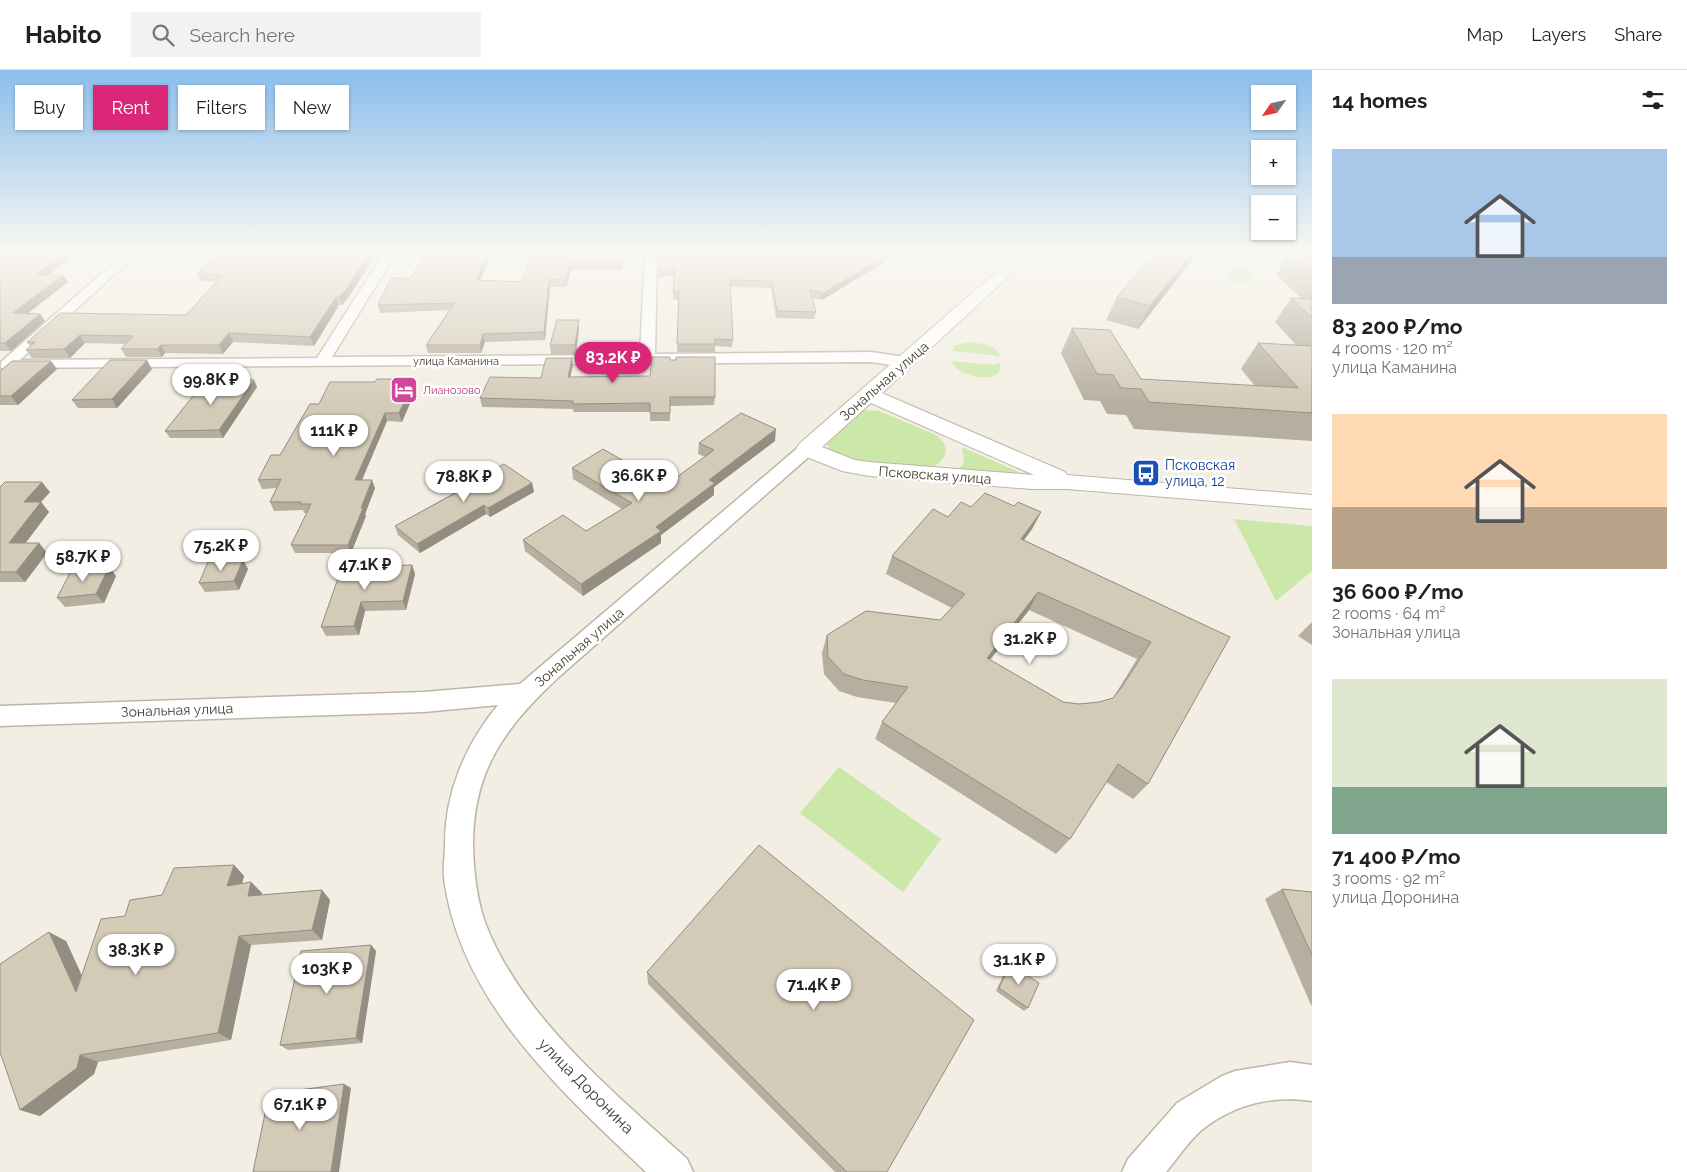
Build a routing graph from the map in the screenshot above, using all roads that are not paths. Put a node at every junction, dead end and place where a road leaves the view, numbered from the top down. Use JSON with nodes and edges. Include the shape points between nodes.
{"nodes":[{"id":1,"x":74,"y":304,"type":"edge"},
{"id":2,"x":358,"y":304,"type":"edge"},
{"id":3,"x":649,"y":304,"type":"edge"},
{"id":4,"x":969,"y":304,"type":"edge"},
{"id":5,"x":647,"y":360,"type":"junction"},
{"id":6,"x":322,"y":362,"type":"junction"},
{"id":7,"x":905,"y":362,"type":"junction"},
{"id":8,"x":868,"y":394,"type":"junction"},
{"id":9,"x":942,"y":427,"type":"junction"},
{"id":10,"x":807,"y":449,"type":"junction"},
{"id":11,"x":927,"y":474,"type":"junction"},
{"id":12,"x":1066,"y":482,"type":"junction"},
{"id":13,"x":1312,"y":502,"type":"edge"},
{"id":14,"x":526,"y":693,"type":"junction"},
{"id":15,"x":0,"y":716,"type":"edge"},
{"id":16,"x":1312,"y":1083,"type":"edge"},
{"id":17,"x":674,"y":1172,"type":"edge"},
{"id":18,"x":1141,"y":1172,"type":"edge"}],
"edges":[{"from":1,"to":6,"type":"street","name":"улица Каманина","via":[[6,364]]},
{"from":2,"to":6,"type":"street"},
{"from":3,"to":5,"type":"street"},
{"from":4,"to":7,"type":"street","name":"Зональная улица"},
{"from":5,"to":6,"type":"street","name":"улица Каманина"},
{"from":5,"to":7,"type":"street","name":"улица Каманина","via":[[871,357]]},
{"from":7,"to":8,"type":"street","name":"Зональная улица"},
{"from":8,"to":9,"type":"street","name":"Псковская улица"},
{"from":8,"to":10,"type":"street","name":"Зональная улица"},
{"from":9,"to":11,"type":"street","via":[[956,445],[955,456],[946,468]]},
{"from":9,"to":12,"type":"street","name":"Псковская улица"},
{"from":10,"to":11,"type":"street","name":"Псковская улица","via":[[850,466]]},
{"from":10,"to":14,"type":"street","name":"Зональная улица"},
{"from":11,"to":12,"type":"street","name":"Псковская улица"},
{"from":12,"to":13,"type":"street","name":"Псковская улица"},
{"from":14,"to":15,"type":"street","name":"Зональная улица","via":[[424,702]]},
{"from":14,"to":17,"type":"street","name":"улица Доронина","via":[[511,707],[482,749],[461,806],[456,864],[469,920],[483,958],[527,1025],[563,1068]]},
{"from":16,"to":18,"type":"street","via":[[1290,1080],[1235,1089],[1190,1116]]}]}
